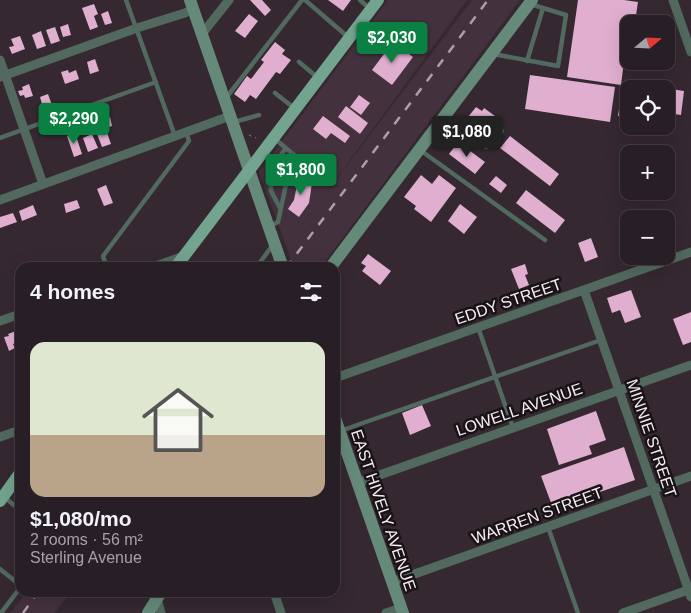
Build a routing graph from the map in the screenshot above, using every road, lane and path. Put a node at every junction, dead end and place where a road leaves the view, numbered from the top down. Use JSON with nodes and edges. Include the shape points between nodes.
{"nodes":[{"id":1,"x":126,"y":0,"type":"edge"},
{"id":2,"x":229,"y":0,"type":"edge"},
{"id":3,"x":302,"y":0,"type":"edge"},
{"id":4,"x":306,"y":0,"type":"edge"},
{"id":5,"x":360,"y":0,"type":"edge"},
{"id":6,"x":673,"y":0,"type":"edge"},
{"id":7,"x":530,"y":2,"type":"edge"},
{"id":8,"x":191,"y":4,"type":"edge"},
{"id":9,"x":374,"y":5,"type":"edge"},
{"id":10,"x":543,"y":8,"type":"junction"},
{"id":11,"x":137,"y":28,"type":"junction"},
{"id":12,"x":202,"y":34,"type":"junction"},
{"id":13,"x":349,"y":38,"type":"junction"},
{"id":14,"x":691,"y":52,"type":"edge"},
{"id":15,"x":492,"y":54,"type":"junction"},
{"id":16,"x":0,"y":60,"type":"edge"},
{"id":17,"x":527,"y":61,"type":"junction"},
{"id":18,"x":299,"y":62,"type":"dead end"},
{"id":19,"x":3,"y":76,"type":"edge"},
{"id":20,"x":318,"y":78,"type":"junction"},
{"id":21,"x":156,"y":82,"type":"junction"},
{"id":22,"x":275,"y":93,"type":"dead end"},
{"id":23,"x":225,"y":100,"type":"junction"},
{"id":24,"x":295,"y":109,"type":"junction"},
{"id":25,"x":259,"y":115,"type":"dead end"},
{"id":26,"x":444,"y":117,"type":"junction"},
{"id":27,"x":235,"y":120,"type":"junction"},
{"id":28,"x":24,"y":130,"type":"junction"},
{"id":29,"x":502,"y":131,"type":"dead end"},
{"id":30,"x":186,"y":132,"type":"junction"},
{"id":31,"x":175,"y":136,"type":"junction"},
{"id":32,"x":0,"y":138,"type":"edge"},
{"id":33,"x":256,"y":138,"type":"dead end"},
{"id":34,"x":273,"y":138,"type":"junction"},
{"id":35,"x":286,"y":148,"type":"junction"},
{"id":36,"x":419,"y":150,"type":"junction"},
{"id":37,"x":248,"y":170,"type":"junction"},
{"id":38,"x":43,"y":184,"type":"junction"},
{"id":39,"x":0,"y":200,"type":"edge"},
{"id":40,"x":280,"y":208,"type":"junction"},
{"id":41,"x":269,"y":227,"type":"junction"},
{"id":42,"x":545,"y":240,"type":"dead end"},
{"id":43,"x":274,"y":243,"type":"junction"},
{"id":44,"x":691,"y":252,"type":"edge"},
{"id":45,"x":184,"y":256,"type":"junction"},
{"id":46,"x":105,"y":262,"type":"edge"},
{"id":47,"x":167,"y":262,"type":"edge"},
{"id":48,"x":180,"y":262,"type":"edge"},
{"id":49,"x":260,"y":262,"type":"edge"},
{"id":50,"x":281,"y":262,"type":"edge"},
{"id":51,"x":335,"y":262,"type":"edge"},
{"id":52,"x":584,"y":290,"type":"junction"},
{"id":53,"x":15,"y":316,"type":"edge"},
{"id":54,"x":0,"y":321,"type":"edge"},
{"id":55,"x":478,"y":327,"type":"junction"},
{"id":56,"x":601,"y":340,"type":"junction"},
{"id":57,"x":691,"y":365,"type":"edge"},
{"id":58,"x":340,"y":376,"type":"edge"},
{"id":59,"x":495,"y":377,"type":"junction"},
{"id":60,"x":619,"y":390,"type":"junction"},
{"id":61,"x":513,"y":428,"type":"junction"},
{"id":62,"x":340,"y":431,"type":"joint"},
{"id":63,"x":15,"y":432,"type":"edge"},
{"id":64,"x":0,"y":437,"type":"edge"},
{"id":65,"x":691,"y":476,"type":"edge"},
{"id":66,"x":15,"y":480,"type":"edge"},
{"id":67,"x":357,"y":482,"type":"junction"},
{"id":68,"x":654,"y":490,"type":"junction"},
{"id":69,"x":1,"y":498,"type":"edge"},
{"id":70,"x":15,"y":507,"type":"edge"},
{"id":71,"x":548,"y":527,"type":"junction"},
{"id":72,"x":2,"y":571,"type":"edge"},
{"id":73,"x":0,"y":578,"type":"edge"},
{"id":74,"x":15,"y":582,"type":"edge"},
{"id":75,"x":392,"y":582,"type":"junction"},
{"id":76,"x":690,"y":592,"type":"edge"},
{"id":77,"x":15,"y":593,"type":"edge"},
{"id":78,"x":158,"y":597,"type":"edge"},
{"id":79,"x":159,"y":597,"type":"edge"},
{"id":80,"x":276,"y":597,"type":"edge"},
{"id":81,"x":402,"y":610,"type":"edge"},
{"id":82,"x":1,"y":613,"type":"edge"},
{"id":83,"x":148,"y":613,"type":"edge"},
{"id":84,"x":162,"y":613,"type":"edge"},
{"id":85,"x":281,"y":613,"type":"edge"},
{"id":86,"x":386,"y":613,"type":"edge"},
{"id":87,"x":578,"y":613,"type":"edge"},
{"id":88,"x":623,"y":613,"type":"edge"}],
"edges":[{"from":1,"to":11,"type":"lane"},
{"from":2,"to":12,"type":"street"},
{"from":3,"to":23,"type":"lane"},
{"from":4,"to":13,"type":"lane"},
{"from":5,"to":9,"type":"lane"},
{"from":6,"to":14,"type":"street"},
{"from":7,"to":10,"type":"lane"},
{"from":7,"to":15,"type":"street"},
{"from":8,"to":11,"type":"street","via":[[185,13]]},
{"from":8,"to":12,"type":"street"},
{"from":9,"to":13,"type":"main road"},
{"from":10,"to":17,"type":"lane"},
{"from":10,"to":17,"type":"lane","via":[[566,15],[558,66]]},
{"from":11,"to":19,"type":"street"},
{"from":11,"to":21,"type":"lane"},
{"from":12,"to":23,"type":"street"},
{"from":13,"to":20,"type":"main road"},
{"from":15,"to":17,"type":"lane"},
{"from":15,"to":26,"type":"street"},
{"from":16,"to":19,"type":"street"},
{"from":18,"to":20,"type":"lane"},
{"from":19,"to":28,"type":"street"},
{"from":20,"to":24,"type":"main road"},
{"from":21,"to":28,"type":"lane"},
{"from":21,"to":31,"type":"lane"},
{"from":22,"to":24,"type":"lane"},
{"from":23,"to":27,"type":"street"},
{"from":24,"to":34,"type":"main road"},
{"from":25,"to":27,"type":"lane"},
{"from":26,"to":29,"type":"lane","via":[[486,147]]},
{"from":26,"to":36,"type":"street"},
{"from":27,"to":30,"type":"street"},
{"from":27,"to":33,"type":"path","via":[[248,135]]},
{"from":27,"to":37,"type":"street"},
{"from":28,"to":32,"type":"lane"},
{"from":28,"to":38,"type":"street"},
{"from":30,"to":31,"type":"street"},
{"from":30,"to":46,"type":"lane","via":[[189,140],[103,256]]},
{"from":31,"to":38,"type":"street"},
{"from":34,"to":35,"type":"lane"},
{"from":34,"to":37,"type":"main road"},
{"from":35,"to":40,"type":"lane","via":[[270,169],[271,191]]},
{"from":35,"to":40,"type":"lane","via":[[300,160],[288,175]]},
{"from":36,"to":42,"type":"lane"},
{"from":36,"to":51,"type":"street"},
{"from":37,"to":41,"type":"street"},
{"from":37,"to":45,"type":"main road"},
{"from":38,"to":39,"type":"street"},
{"from":40,"to":41,"type":"lane","via":[[278,222]]},
{"from":41,"to":43,"type":"street"},
{"from":43,"to":49,"type":"lane"},
{"from":43,"to":50,"type":"street"},
{"from":44,"to":52,"type":"street","name":"EDDY STREET"},
{"from":45,"to":47,"type":"street"},
{"from":45,"to":48,"type":"main road"},
{"from":52,"to":55,"type":"street","name":"EDDY STREET"},
{"from":52,"to":56,"type":"street","name":"MINNIE STREET"},
{"from":53,"to":54,"type":"street"},
{"from":55,"to":58,"type":"street","name":"EDDY STREET"},
{"from":55,"to":59,"type":"lane"},
{"from":56,"to":59,"type":"lane"},
{"from":56,"to":60,"type":"street","name":"MINNIE STREET"},
{"from":57,"to":60,"type":"street","name":"LOWELL AVENUE"},
{"from":59,"to":61,"type":"lane"},
{"from":59,"to":62,"type":"lane"},
{"from":60,"to":61,"type":"street","name":"LOWELL AVENUE"},
{"from":60,"to":68,"type":"street","name":"MINNIE STREET"},
{"from":61,"to":67,"type":"street","name":"LOWELL AVENUE"},
{"from":62,"to":67,"type":"street","name":"EAST HIVELY AVENUE"},
{"from":63,"to":64,"type":"street"},
{"from":65,"to":68,"type":"street","name":"WARREN STREET"},
{"from":66,"to":69,"type":"main road"},
{"from":67,"to":75,"type":"street","name":"EAST HIVELY AVENUE"},
{"from":68,"to":71,"type":"street","name":"WARREN STREET"},
{"from":68,"to":76,"type":"street","name":"MINNIE STREET"},
{"from":69,"to":70,"type":"lane"},
{"from":71,"to":75,"type":"street","name":"WARREN STREET"},
{"from":71,"to":87,"type":"lane"},
{"from":72,"to":73,"type":"lane"},
{"from":72,"to":74,"type":"lane"},
{"from":75,"to":81,"type":"street","name":"EAST HIVELY AVENUE"},
{"from":76,"to":88,"type":"street"},
{"from":77,"to":82,"type":"lane"},
{"from":78,"to":83,"type":"street"},
{"from":79,"to":84,"type":"street"},
{"from":80,"to":85,"type":"street"},
{"from":81,"to":86,"type":"street"}]}
